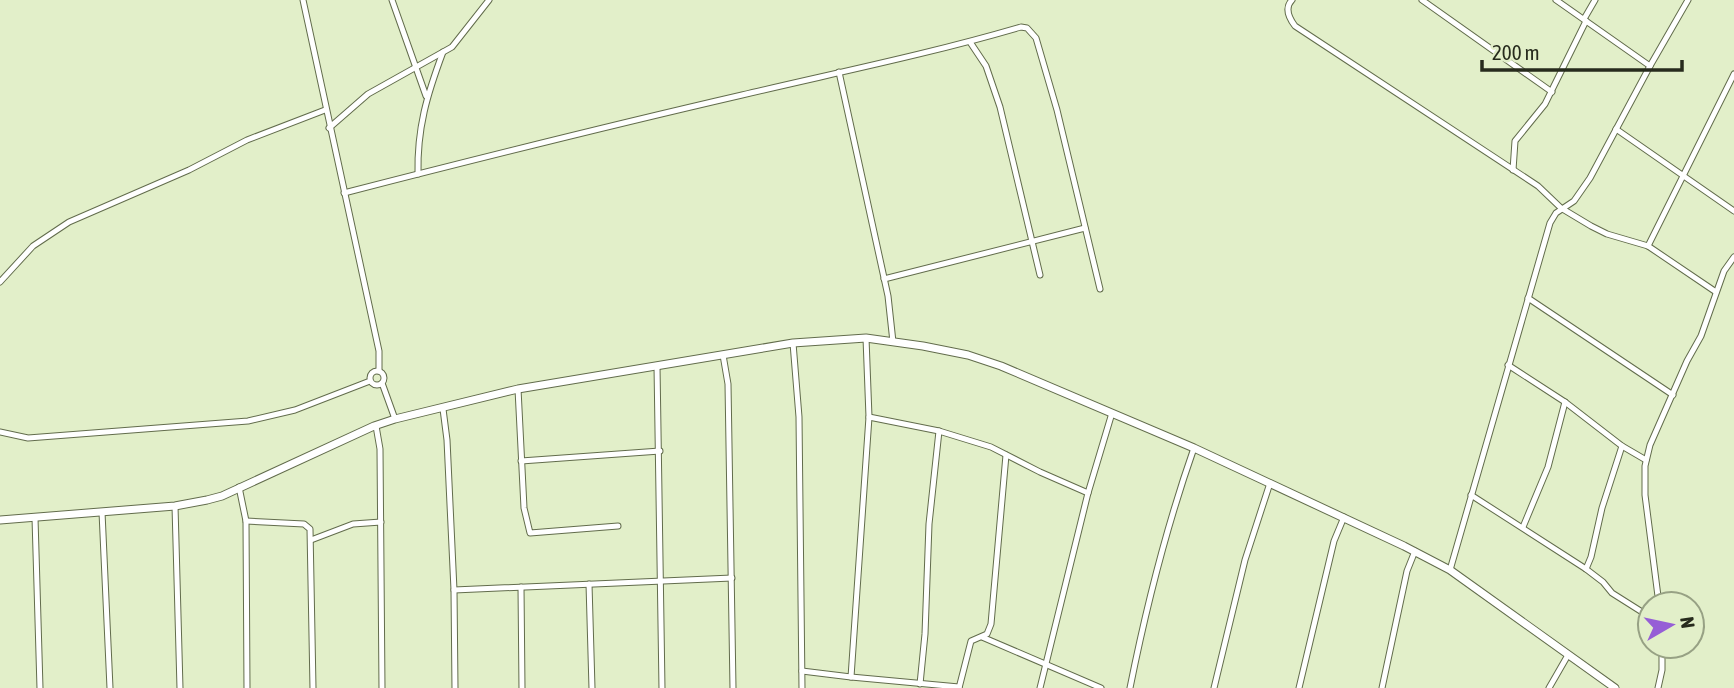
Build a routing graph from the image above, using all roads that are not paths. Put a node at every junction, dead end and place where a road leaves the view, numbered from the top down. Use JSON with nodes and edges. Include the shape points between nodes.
{"nodes":[{"id":1,"x":303,"y":0,"type":"edge"},
{"id":2,"x":392,"y":0,"type":"edge"},
{"id":3,"x":489,"y":0,"type":"edge"},
{"id":4,"x":1422,"y":0,"type":"edge"},
{"id":5,"x":1556,"y":0,"type":"edge"},
{"id":6,"x":1595,"y":0,"type":"edge"},
{"id":7,"x":1688,"y":0,"type":"edge"},
{"id":8,"x":1289,"y":1,"type":"edge"},
{"id":9,"x":1585,"y":20,"type":"junction"},
{"id":10,"x":970,"y":42,"type":"junction"},
{"id":11,"x":443,"y":52,"type":"junction"},
{"id":12,"x":415,"y":66,"type":"junction"},
{"id":13,"x":1650,"y":66,"type":"junction"},
{"id":14,"x":839,"y":72,"type":"junction"},
{"id":15,"x":1734,"y":74,"type":"edge"},
{"id":16,"x":1552,"y":92,"type":"junction"},
{"id":17,"x":426,"y":97,"type":"junction"},
{"id":18,"x":325,"y":110,"type":"junction"},
{"id":19,"x":329,"y":128,"type":"junction"},
{"id":20,"x":1616,"y":129,"type":"junction"},
{"id":21,"x":1513,"y":170,"type":"junction"},
{"id":22,"x":418,"y":174,"type":"junction"},
{"id":23,"x":1683,"y":176,"type":"junction"},
{"id":24,"x":344,"y":193,"type":"junction"},
{"id":25,"x":1561,"y":208,"type":"junction"},
{"id":26,"x":1734,"y":211,"type":"edge"},
{"id":27,"x":1085,"y":228,"type":"junction"},
{"id":28,"x":1033,"y":241,"type":"junction"},
{"id":29,"x":1648,"y":246,"type":"junction"},
{"id":30,"x":1734,"y":258,"type":"edge"},
{"id":31,"x":1040,"y":275,"type":"dead end"},
{"id":32,"x":884,"y":279,"type":"junction"},
{"id":33,"x":0,"y":282,"type":"edge"},
{"id":34,"x":1100,"y":289,"type":"dead end"},
{"id":35,"x":1716,"y":292,"type":"junction"},
{"id":36,"x":1528,"y":298,"type":"junction"},
{"id":37,"x":866,"y":338,"type":"junction"},
{"id":38,"x":893,"y":342,"type":"junction"},
{"id":39,"x":793,"y":343,"type":"junction"},
{"id":40,"x":723,"y":355,"type":"junction"},
{"id":41,"x":1508,"y":365,"type":"junction"},
{"id":42,"x":657,"y":366,"type":"junction"},
{"id":43,"x":379,"y":371,"type":"junction"},
{"id":44,"x":370,"y":381,"type":"junction"},
{"id":45,"x":382,"y":383,"type":"junction"},
{"id":46,"x":518,"y":389,"type":"junction"},
{"id":47,"x":1672,"y":395,"type":"junction"},
{"id":48,"x":1565,"y":402,"type":"junction"},
{"id":49,"x":443,"y":409,"type":"junction"},
{"id":50,"x":1112,"y":413,"type":"junction"},
{"id":51,"x":869,"y":417,"type":"junction"},
{"id":52,"x":395,"y":419,"type":"junction"},
{"id":53,"x":376,"y":426,"type":"junction"},
{"id":54,"x":939,"y":431,"type":"junction"},
{"id":55,"x":0,"y":432,"type":"edge"},
{"id":56,"x":1622,"y":446,"type":"junction"},
{"id":57,"x":1194,"y":448,"type":"junction"},
{"id":58,"x":660,"y":452,"type":"junction"},
{"id":59,"x":1006,"y":454,"type":"junction"},
{"id":60,"x":1646,"y":460,"type":"junction"},
{"id":61,"x":521,"y":461,"type":"junction"},
{"id":62,"x":1270,"y":483,"type":"junction"},
{"id":63,"x":239,"y":487,"type":"junction"},
{"id":64,"x":1088,"y":493,"type":"junction"},
{"id":65,"x":1471,"y":495,"type":"junction"},
{"id":66,"x":175,"y":506,"type":"junction"},
{"id":67,"x":103,"y":512,"type":"junction"},
{"id":68,"x":35,"y":517,"type":"junction"},
{"id":69,"x":1344,"y":517,"type":"junction"},
{"id":70,"x":0,"y":520,"type":"edge"},
{"id":71,"x":246,"y":522,"type":"junction"},
{"id":72,"x":381,"y":522,"type":"junction"},
{"id":73,"x":618,"y":526,"type":"dead end"},
{"id":74,"x":1522,"y":527,"type":"junction"},
{"id":75,"x":311,"y":540,"type":"junction"},
{"id":76,"x":1415,"y":551,"type":"junction"},
{"id":77,"x":1586,"y":569,"type":"junction"},
{"id":78,"x":1450,"y":570,"type":"junction"},
{"id":79,"x":732,"y":578,"type":"junction"},
{"id":80,"x":660,"y":580,"type":"junction"},
{"id":81,"x":589,"y":584,"type":"junction"},
{"id":82,"x":521,"y":587,"type":"junction"},
{"id":83,"x":454,"y":590,"type":"junction"},
{"id":84,"x":1657,"y":590,"type":"edge"},
{"id":85,"x":1636,"y":608,"type":"edge"},
{"id":86,"x":981,"y":636,"type":"junction"},
{"id":87,"x":1568,"y":655,"type":"junction"},
{"id":88,"x":1661,"y":660,"type":"edge"},
{"id":89,"x":1047,"y":663,"type":"junction"},
{"id":90,"x":802,"y":671,"type":"junction"},
{"id":91,"x":850,"y":677,"type":"junction"},
{"id":92,"x":877,"y":681,"type":"junction"},
{"id":93,"x":920,"y":684,"type":"junction"},
{"id":94,"x":959,"y":687,"type":"edge"},
{"id":95,"x":40,"y":688,"type":"edge"},
{"id":96,"x":110,"y":688,"type":"edge"},
{"id":97,"x":180,"y":688,"type":"edge"},
{"id":98,"x":247,"y":688,"type":"edge"},
{"id":99,"x":313,"y":688,"type":"edge"},
{"id":100,"x":382,"y":688,"type":"edge"},
{"id":101,"x":454,"y":688,"type":"edge"},
{"id":102,"x":522,"y":688,"type":"edge"},
{"id":103,"x":592,"y":688,"type":"edge"},
{"id":104,"x":662,"y":688,"type":"edge"},
{"id":105,"x":733,"y":688,"type":"edge"},
{"id":106,"x":802,"y":688,"type":"edge"},
{"id":107,"x":875,"y":688,"type":"edge"},
{"id":108,"x":1040,"y":688,"type":"edge"},
{"id":109,"x":1101,"y":688,"type":"edge"},
{"id":110,"x":1130,"y":688,"type":"edge"},
{"id":111,"x":1214,"y":688,"type":"edge"},
{"id":112,"x":1299,"y":688,"type":"edge"},
{"id":113,"x":1382,"y":688,"type":"edge"},
{"id":114,"x":1549,"y":688,"type":"edge"},
{"id":115,"x":1615,"y":688,"type":"edge"},
{"id":116,"x":1658,"y":688,"type":"edge"}],
"edges":[{"from":1,"to":18,"type":"street"},
{"from":2,"to":12,"type":"street"},
{"from":3,"to":11,"type":"street","via":[[463,36]]},
{"from":4,"to":16,"type":"street"},
{"from":5,"to":9,"type":"street"},
{"from":6,"to":9,"type":"street"},
{"from":7,"to":13,"type":"street"},
{"from":8,"to":21,"type":"street","via":[[1289,18],[1295,26]]},
{"from":9,"to":13,"type":"street"},
{"from":9,"to":16,"type":"street"},
{"from":10,"to":14,"type":"street"},
{"from":10,"to":27,"type":"street","via":[[1021,27],[1036,38]]},
{"from":10,"to":28,"type":"street","via":[[993,83]]},
{"from":11,"to":12,"type":"street"},
{"from":11,"to":17,"type":"street"},
{"from":12,"to":17,"type":"street"},
{"from":12,"to":19,"type":"street","via":[[368,94]]},
{"from":13,"to":20,"type":"street"},
{"from":14,"to":22,"type":"street"},
{"from":14,"to":32,"type":"street"},
{"from":15,"to":23,"type":"street"},
{"from":16,"to":21,"type":"street","via":[[1516,138]]},
{"from":17,"to":22,"type":"street"},
{"from":18,"to":19,"type":"street"},
{"from":18,"to":33,"type":"street","via":[[247,140],[69,222],[33,246]]},
{"from":19,"to":24,"type":"street"},
{"from":20,"to":23,"type":"street"},
{"from":20,"to":25,"type":"street","via":[[1580,194]]},
{"from":21,"to":25,"type":"street"},
{"from":22,"to":24,"type":"street"},
{"from":23,"to":26,"type":"street"},
{"from":23,"to":29,"type":"street"},
{"from":24,"to":43,"type":"street","via":[[379,351]]},
{"from":25,"to":29,"type":"street","via":[[1607,234]]},
{"from":25,"to":36,"type":"street","via":[[1550,223]]},
{"from":27,"to":28,"type":"street"},
{"from":27,"to":34,"type":"street"},
{"from":28,"to":31,"type":"street"},
{"from":28,"to":32,"type":"street"},
{"from":29,"to":35,"type":"street"},
{"from":30,"to":35,"type":"street"},
{"from":32,"to":38,"type":"street"},
{"from":35,"to":47,"type":"street"},
{"from":36,"to":41,"type":"street"},
{"from":36,"to":47,"type":"street"},
{"from":37,"to":38,"type":"street"},
{"from":37,"to":39,"type":"street"},
{"from":37,"to":51,"type":"street"},
{"from":38,"to":50,"type":"street","via":[[968,355]]},
{"from":39,"to":40,"type":"street"},
{"from":39,"to":90,"type":"street","via":[[799,417]]},
{"from":40,"to":42,"type":"street"},
{"from":40,"to":79,"type":"street","via":[[728,384]]},
{"from":41,"to":48,"type":"street"},
{"from":41,"to":65,"type":"street"},
{"from":42,"to":46,"type":"street"},
{"from":42,"to":58,"type":"street"},
{"from":43,"to":44,"type":"street","via":[[373,372]]},
{"from":43,"to":45,"type":"street","via":[[384,376]]},
{"from":44,"to":45,"type":"street"},
{"from":44,"to":55,"type":"street","via":[[295,410],[248,421],[28,438]]},
{"from":45,"to":52,"type":"street"},
{"from":46,"to":49,"type":"street"},
{"from":46,"to":61,"type":"street"},
{"from":47,"to":60,"type":"street"},
{"from":48,"to":56,"type":"street"},
{"from":48,"to":74,"type":"street","via":[[1548,467]]},
{"from":49,"to":52,"type":"street"},
{"from":49,"to":83,"type":"street"},
{"from":50,"to":57,"type":"street"},
{"from":50,"to":64,"type":"street"},
{"from":51,"to":54,"type":"street"},
{"from":51,"to":91,"type":"street"},
{"from":52,"to":53,"type":"street"},
{"from":53,"to":63,"type":"street"},
{"from":53,"to":72,"type":"street"},
{"from":54,"to":59,"type":"street"},
{"from":54,"to":93,"type":"street"},
{"from":56,"to":60,"type":"street"},
{"from":56,"to":77,"type":"street"},
{"from":57,"to":62,"type":"street"},
{"from":57,"to":110,"type":"street"},
{"from":58,"to":61,"type":"street"},
{"from":58,"to":80,"type":"street"},
{"from":59,"to":64,"type":"street"},
{"from":59,"to":86,"type":"street","via":[[991,624]]},
{"from":60,"to":84,"type":"street","via":[[1645,495]]},
{"from":61,"to":73,"type":"street","via":[[524,508],[532,535]]},
{"from":62,"to":69,"type":"street"},
{"from":62,"to":111,"type":"street","via":[[1245,560]]},
{"from":63,"to":66,"type":"street"},
{"from":63,"to":71,"type":"street"},
{"from":64,"to":89,"type":"street"},
{"from":65,"to":74,"type":"street"},
{"from":65,"to":78,"type":"street"},
{"from":66,"to":67,"type":"street"},
{"from":66,"to":97,"type":"street"},
{"from":67,"to":68,"type":"street"},
{"from":67,"to":96,"type":"street"},
{"from":68,"to":70,"type":"street"},
{"from":68,"to":95,"type":"street"},
{"from":69,"to":76,"type":"street"},
{"from":69,"to":112,"type":"street","via":[[1334,541]]},
{"from":71,"to":75,"type":"street","via":[[304,524]]},
{"from":71,"to":98,"type":"street"},
{"from":72,"to":75,"type":"street","via":[[353,524]]},
{"from":72,"to":100,"type":"street"},
{"from":74,"to":77,"type":"street"},
{"from":75,"to":99,"type":"street"},
{"from":76,"to":78,"type":"street"},
{"from":76,"to":113,"type":"street"},
{"from":77,"to":85,"type":"street"},
{"from":78,"to":87,"type":"street"},
{"from":79,"to":80,"type":"street"},
{"from":79,"to":105,"type":"street"},
{"from":80,"to":81,"type":"street"},
{"from":80,"to":104,"type":"street"},
{"from":81,"to":82,"type":"street"},
{"from":81,"to":103,"type":"street"},
{"from":82,"to":83,"type":"street"},
{"from":82,"to":102,"type":"street"},
{"from":83,"to":101,"type":"street"},
{"from":86,"to":89,"type":"street"},
{"from":86,"to":94,"type":"street","via":[[971,641]]},
{"from":87,"to":114,"type":"street"},
{"from":87,"to":115,"type":"street"},
{"from":88,"to":116,"type":"street"},
{"from":89,"to":108,"type":"street"},
{"from":89,"to":109,"type":"street"},
{"from":90,"to":91,"type":"street"},
{"from":90,"to":106,"type":"street"},
{"from":91,"to":92,"type":"street"},
{"from":92,"to":93,"type":"street"},
{"from":92,"to":107,"type":"street"},
{"from":93,"to":94,"type":"street"}]}
